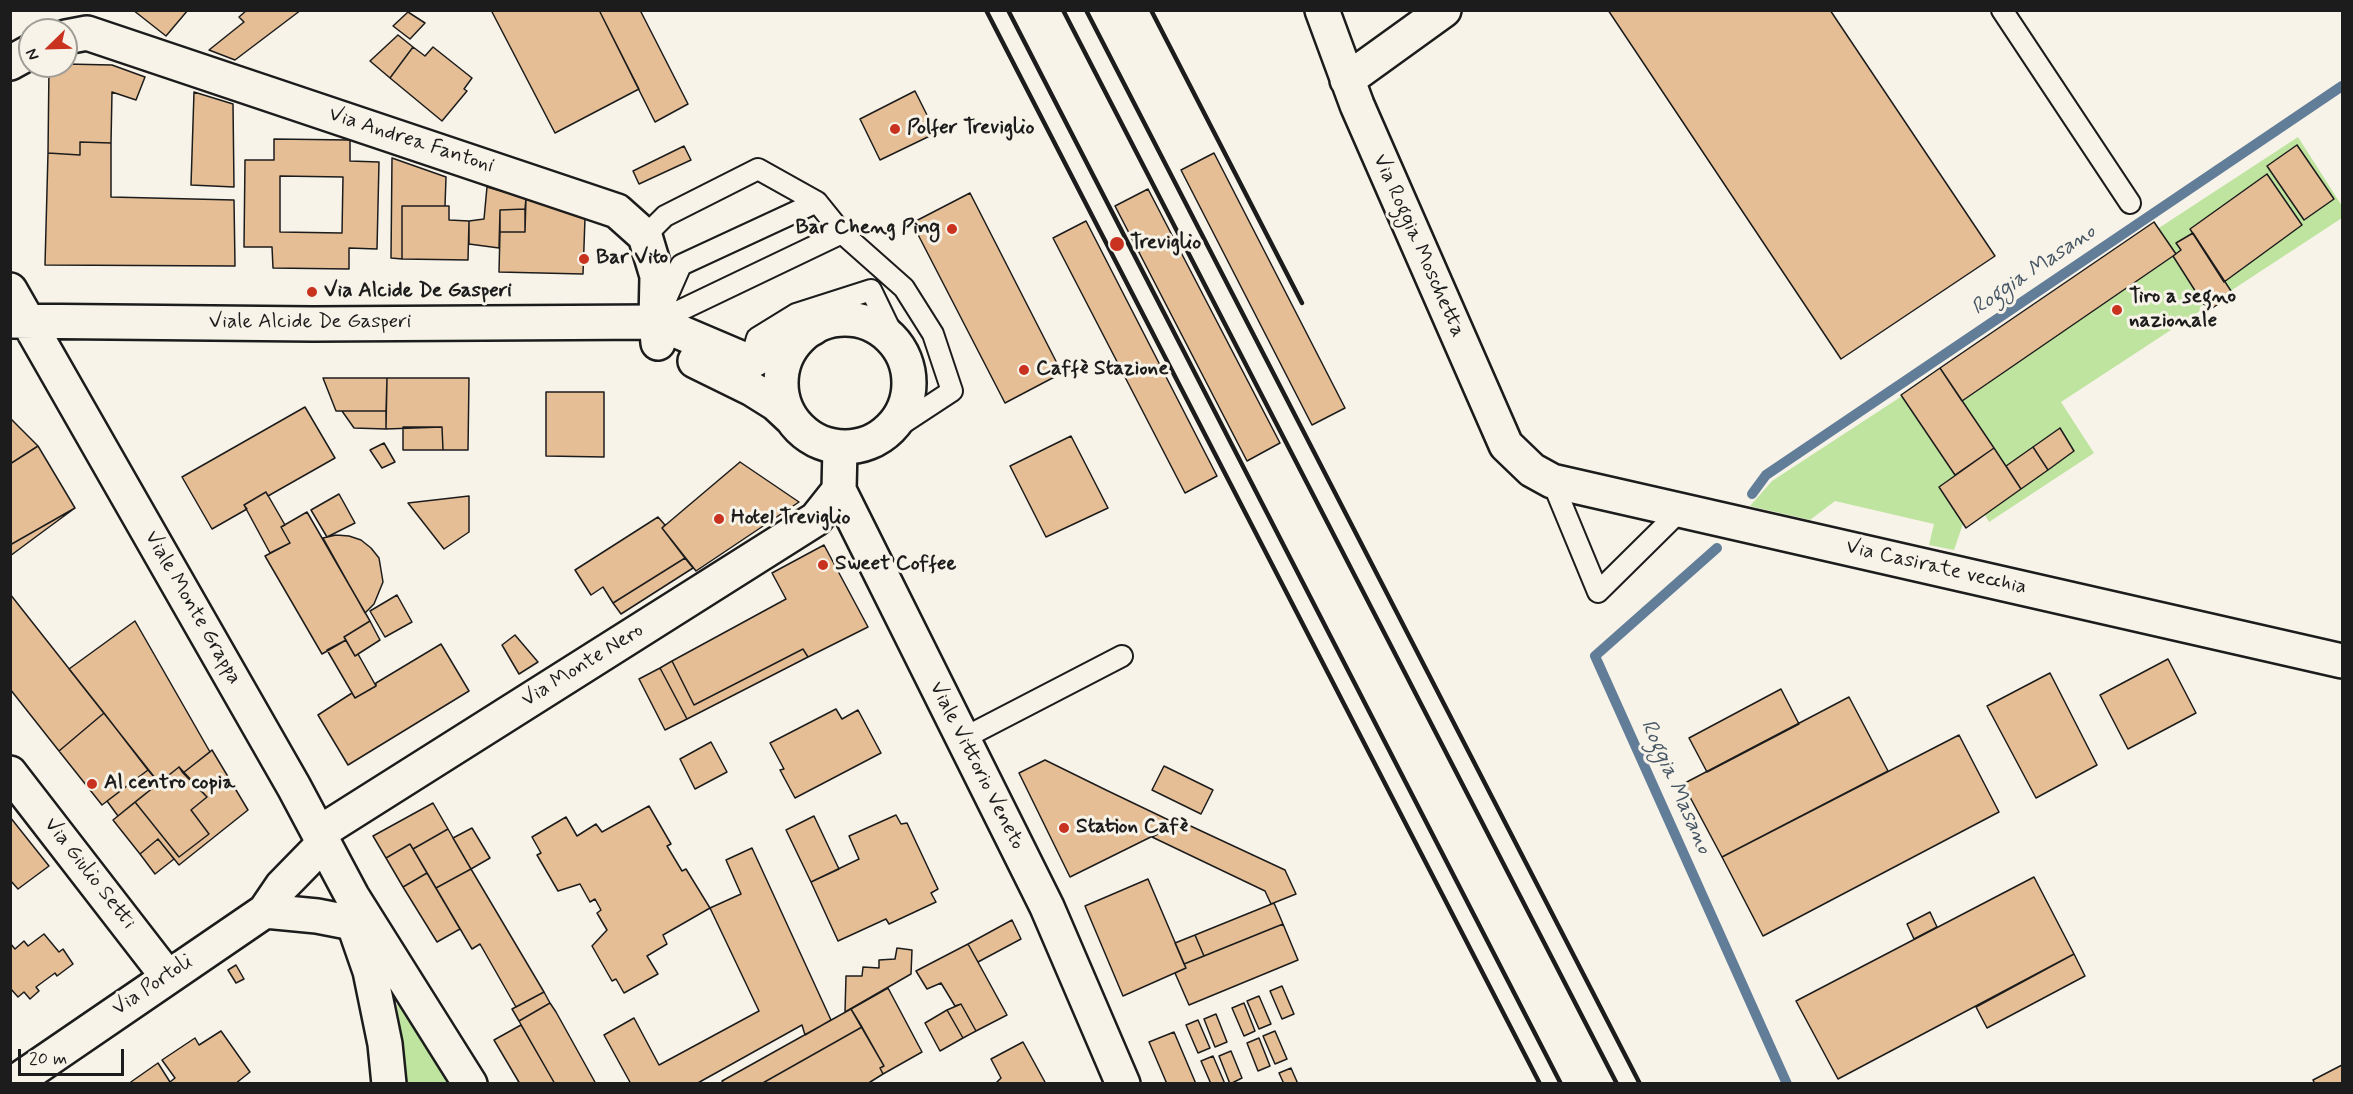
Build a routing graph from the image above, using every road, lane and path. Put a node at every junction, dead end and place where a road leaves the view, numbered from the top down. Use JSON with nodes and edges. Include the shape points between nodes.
{"nodes":[{"id":1,"x":1322,"y":10,"type":"edge"},
{"id":2,"x":1444,"y":10,"type":"edge"},
{"id":3,"x":2002,"y":10,"type":"edge"},
{"id":4,"x":78,"y":35,"type":"edge"},
{"id":5,"x":1347,"y":80,"type":"junction"},
{"id":6,"x":817,"y":202,"type":"junction"},
{"id":7,"x":2130,"y":202,"type":"dead end"},
{"id":8,"x":842,"y":233,"type":"junction"},
{"id":9,"x":645,"y":236,"type":"junction"},
{"id":10,"x":10,"y":290,"type":"edge"},
{"id":11,"x":19,"y":321,"type":"edge"},
{"id":12,"x":813,"y":328,"type":"junction"},
{"id":13,"x":657,"y":332,"type":"junction"},
{"id":14,"x":900,"y":350,"type":"junction"},
{"id":15,"x":750,"y":362,"type":"junction"},
{"id":16,"x":791,"y":418,"type":"junction"},
{"id":17,"x":882,"y":437,"type":"junction"},
{"id":18,"x":840,"y":448,"type":"junction"},
{"id":19,"x":1542,"y":476,"type":"junction"},
{"id":20,"x":839,"y":490,"type":"junction"},
{"id":21,"x":1681,"y":510,"type":"junction"},
{"id":22,"x":1122,"y":656,"type":"dead end"},
{"id":23,"x":2343,"y":661,"type":"edge"},
{"id":24,"x":963,"y":739,"type":"junction"},
{"id":25,"x":10,"y":772,"type":"edge"},
{"id":26,"x":322,"y":838,"type":"junction"},
{"id":27,"x":352,"y":910,"type":"junction"},
{"id":28,"x":265,"y":911,"type":"junction"},
{"id":29,"x":167,"y":976,"type":"junction"},
{"id":30,"x":12,"y":1083,"type":"edge"},
{"id":31,"x":389,"y":1083,"type":"edge"},
{"id":32,"x":470,"y":1083,"type":"edge"},
{"id":33,"x":1123,"y":1083,"type":"edge"}],
"edges":[{"from":1,"to":5,"type":"street","name":"Via Roggia Moschetta"},
{"from":2,"to":5,"type":"street"},
{"from":3,"to":7,"type":"lane"},
{"from":4,"to":9,"type":"street","name":"Via Andrea Fantoni","via":[[87,33],[616,211]]},
{"from":5,"to":19,"type":"street","name":"Via Roggia Moschetta","via":[[1506,446]]},
{"from":6,"to":8,"type":"lane"},
{"from":6,"to":9,"type":"lane","via":[[759,169],[665,216]]},
{"from":6,"to":13,"type":"lane","via":[[681,265]]},
{"from":8,"to":13,"type":"lane"},
{"from":8,"to":17,"type":"lane","via":[[904,288],[933,334],[952,391]]},
{"from":9,"to":13,"type":"street","via":[[657,276]]},
{"from":10,"to":11,"type":"street","name":"Viale Monte Grappa"},
{"from":11,"to":13,"type":"street","name":"Viale Alcide De Gasperi","via":[[609,321]]},
{"from":11,"to":26,"type":"street","name":"Viale Monte Grappa"},
{"from":12,"to":14,"type":"street","via":[[833,320],[863,321],[882,331]]},
{"from":12,"to":15,"type":"street"},
{"from":12,"to":16,"type":"street","via":[[794,344],[783,367],[781,392]]},
{"from":13,"to":15,"type":"street","name":"Viale Alcide De Gasperi"},
{"from":13,"to":16,"type":"street","name":"Viale Alcide De Gasperi","via":[[776,404]]},
{"from":14,"to":15,"type":"lane","via":[[871,290],[796,314],[757,338]]},
{"from":14,"to":17,"type":"street","via":[[909,375],[909,393],[900,418]]},
{"from":16,"to":18,"type":"street","via":[[812,438]]},
{"from":17,"to":18,"type":"street","via":[[857,447]]},
{"from":18,"to":20,"type":"street","name":"Viale Vittorio Veneto"},
{"from":19,"to":21,"type":"street","name":"Via Casirate vecchia"},
{"from":19,"to":21,"type":"lane","via":[[1598,592]]},
{"from":20,"to":24,"type":"street","name":"Viale Vittorio Veneto"},
{"from":20,"to":26,"type":"street","name":"Via Monte Nero","via":[[816,519]]},
{"from":21,"to":23,"type":"street","name":"Via Casirate vecchia"},
{"from":22,"to":24,"type":"lane"},
{"from":24,"to":33,"type":"street","name":"Viale Vittorio Veneto","via":[[1047,907]]},
{"from":25,"to":29,"type":"street","name":"Via Giulio Setti"},
{"from":26,"to":27,"type":"street","name":"Viale Monte Grappa"},
{"from":26,"to":28,"type":"street","name":"Via Portoli"},
{"from":27,"to":28,"type":"street","via":[[317,916]]},
{"from":27,"to":31,"type":"street","name":"Viale Monte Grappa","via":[[386,1044]]},
{"from":27,"to":32,"type":"street","name":"Viale Monte Grappa"},
{"from":28,"to":29,"type":"street","name":"Via Portoli"},
{"from":29,"to":30,"type":"street","name":"Via Portoli"}]}
